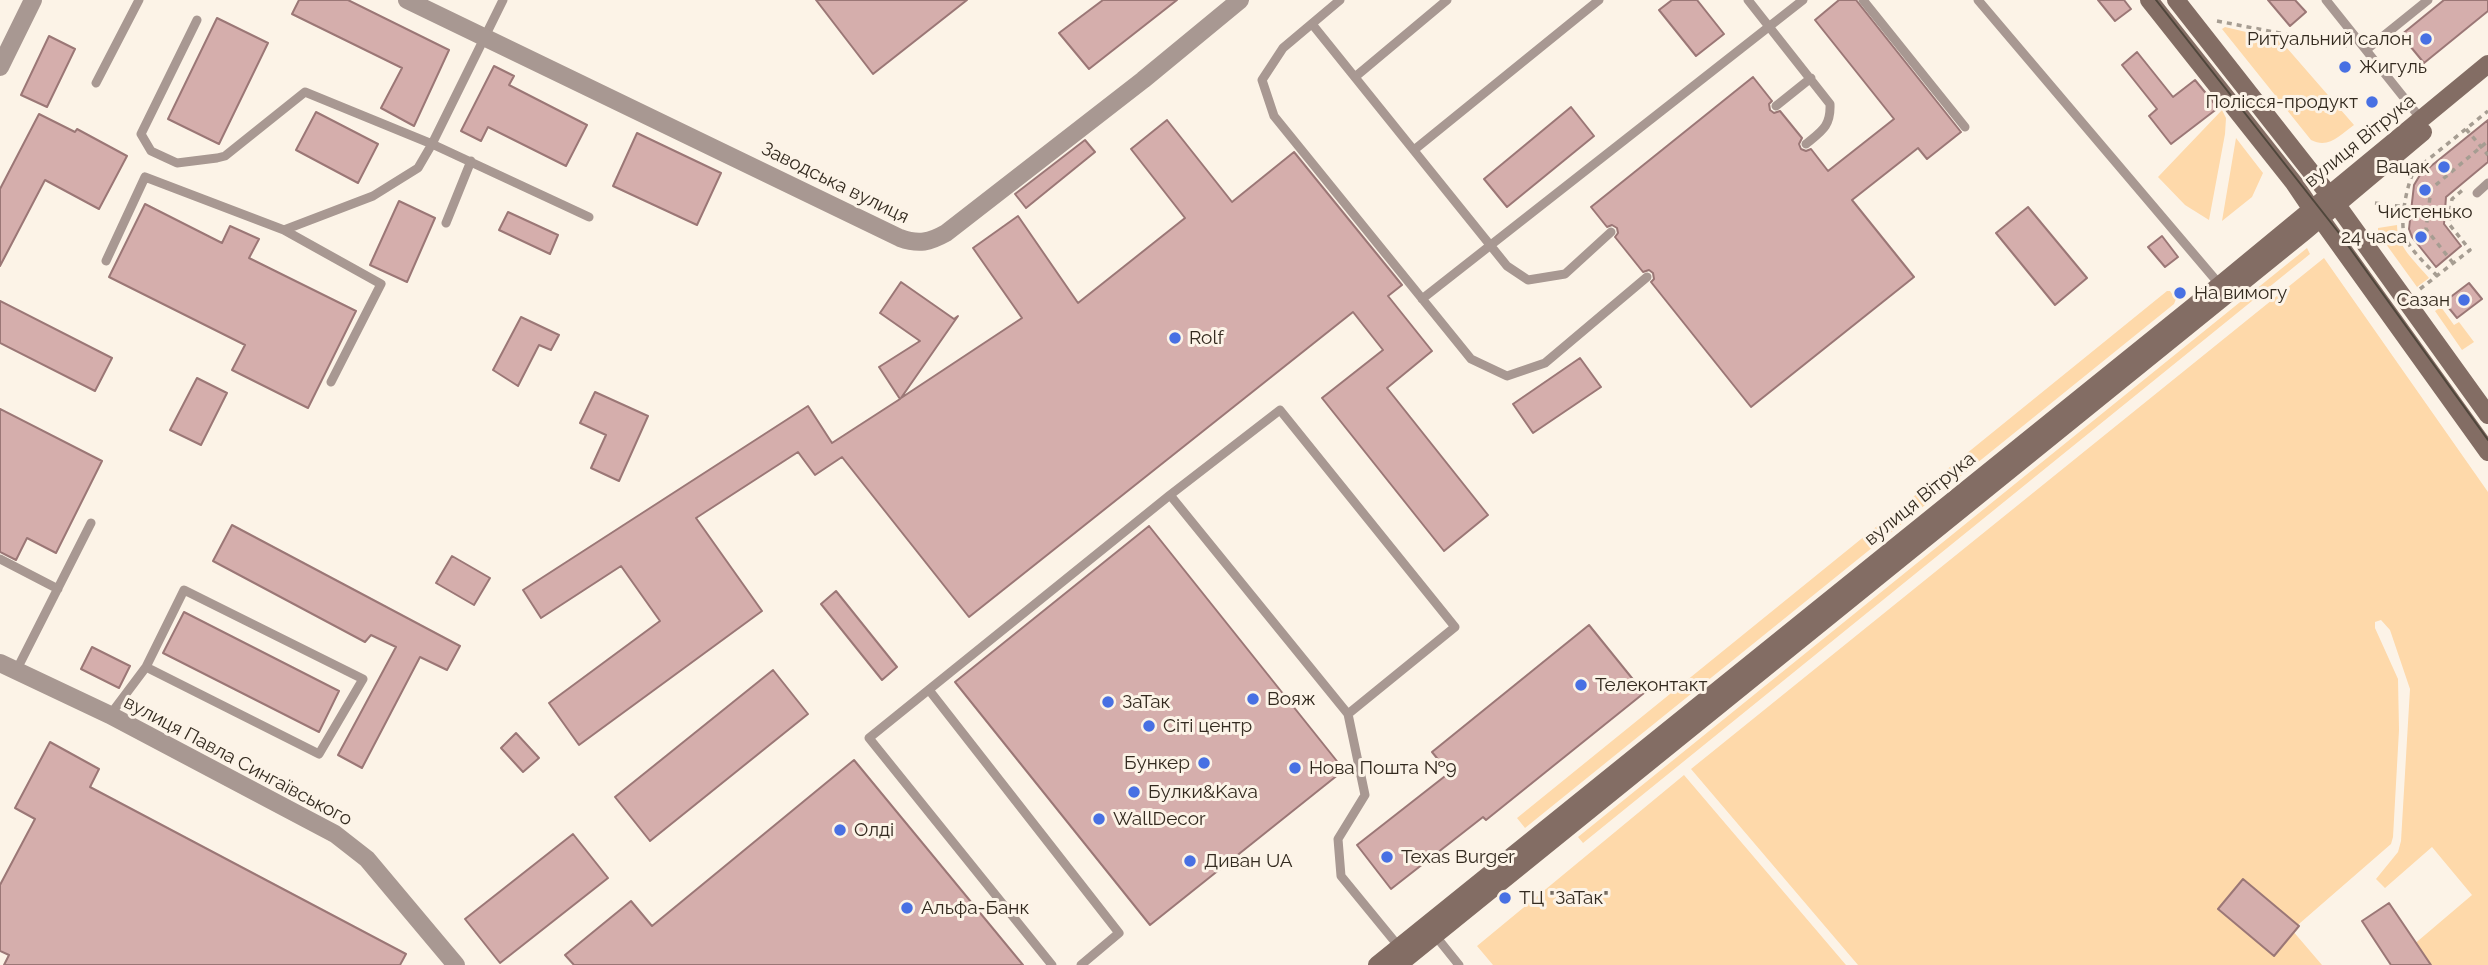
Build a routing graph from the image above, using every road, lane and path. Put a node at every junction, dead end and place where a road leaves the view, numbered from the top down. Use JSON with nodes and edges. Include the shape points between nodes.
{"nodes":[{"id":1,"x":33,"y":0,"type":"edge"},
{"id":2,"x":139,"y":0,"type":"edge"},
{"id":3,"x":407,"y":0,"type":"edge"},
{"id":4,"x":503,"y":0,"type":"edge"},
{"id":5,"x":1240,"y":0,"type":"edge"},
{"id":6,"x":1340,"y":0,"type":"edge"},
{"id":7,"x":1447,"y":0,"type":"edge"},
{"id":8,"x":1599,"y":0,"type":"edge"},
{"id":9,"x":1748,"y":0,"type":"edge"},
{"id":10,"x":1803,"y":0,"type":"edge"},
{"id":11,"x":1863,"y":0,"type":"edge"},
{"id":12,"x":1978,"y":0,"type":"edge"},
{"id":13,"x":2149,"y":0,"type":"edge"},
{"id":14,"x":2176,"y":0,"type":"edge"},
{"id":15,"x":2326,"y":0,"type":"edge"},
{"id":16,"x":2423,"y":2,"type":"edge"},
{"id":17,"x":2209,"y":19,"type":"dead end"},
{"id":18,"x":197,"y":20,"type":"dead end"},
{"id":19,"x":1312,"y":23,"type":"junction"},
{"id":20,"x":1769,"y":26,"type":"junction"},
{"id":21,"x":486,"y":38,"type":"junction"},
{"id":22,"x":2366,"y":50,"type":"junction"},
{"id":23,"x":2488,"y":64,"type":"edge"},
{"id":24,"x":0,"y":67,"type":"edge"},
{"id":25,"x":1355,"y":77,"type":"junction"},
{"id":26,"x":1811,"y":78,"type":"junction"},
{"id":27,"x":2488,"y":79,"type":"edge"},
{"id":28,"x":96,"y":83,"type":"dead end"},
{"id":29,"x":1776,"y":106,"type":"dead end"},
{"id":30,"x":2488,"y":111,"type":"edge"},
{"id":31,"x":2421,"y":119,"type":"junction"},
{"id":32,"x":1965,"y":127,"type":"dead end"},
{"id":33,"x":2466,"y":128,"type":"junction"},
{"id":34,"x":2488,"y":141,"type":"edge"},
{"id":35,"x":432,"y":144,"type":"junction"},
{"id":36,"x":1806,"y":144,"type":"dead end"},
{"id":37,"x":2481,"y":147,"type":"junction"},
{"id":38,"x":1413,"y":150,"type":"junction"},
{"id":39,"x":2488,"y":155,"type":"edge"},
{"id":40,"x":471,"y":161,"type":"junction"},
{"id":41,"x":2488,"y":183,"type":"edge"},
{"id":42,"x":2470,"y":184,"type":"dead end"},
{"id":43,"x":2477,"y":193,"type":"dead end"},
{"id":44,"x":2333,"y":199,"type":"junction"},
{"id":45,"x":2375,"y":203,"type":"dead end"},
{"id":46,"x":2405,"y":206,"type":"junction"},
{"id":47,"x":2427,"y":210,"type":"junction"},
{"id":48,"x":2450,"y":213,"type":"junction"},
{"id":49,"x":2316,"y":214,"type":"junction"},
{"id":50,"x":589,"y":217,"type":"dead end"},
{"id":51,"x":446,"y":223,"type":"dead end"},
{"id":52,"x":284,"y":230,"type":"junction"},
{"id":53,"x":1611,"y":232,"type":"dead end"},
{"id":54,"x":1490,"y":245,"type":"junction"},
{"id":55,"x":106,"y":261,"type":"dead end"},
{"id":56,"x":2453,"y":263,"type":"junction"},
{"id":57,"x":2437,"y":276,"type":"junction"},
{"id":58,"x":1647,"y":277,"type":"dead end"},
{"id":59,"x":2220,"y":285,"type":"junction"},
{"id":60,"x":2420,"y":290,"type":"dead end"},
{"id":61,"x":1422,"y":299,"type":"junction"},
{"id":62,"x":331,"y":382,"type":"dead end"},
{"id":63,"x":2488,"y":415,"type":"edge"},
{"id":64,"x":2488,"y":452,"type":"edge"},
{"id":65,"x":1170,"y":495,"type":"junction"},
{"id":66,"x":91,"y":523,"type":"dead end"},
{"id":67,"x":0,"y":559,"type":"edge"},
{"id":68,"x":58,"y":589,"type":"junction"},
{"id":69,"x":0,"y":663,"type":"edge"},
{"id":70,"x":146,"y":667,"type":"junction"},
{"id":71,"x":16,"y":671,"type":"junction"},
{"id":72,"x":929,"y":690,"type":"junction"},
{"id":73,"x":1348,"y":714,"type":"junction"},
{"id":74,"x":110,"y":715,"type":"junction"},
{"id":75,"x":1431,"y":930,"type":"junction"},
{"id":76,"x":1401,"y":956,"type":"edge"},
{"id":77,"x":456,"y":965,"type":"edge"},
{"id":78,"x":1052,"y":965,"type":"edge"},
{"id":79,"x":1081,"y":965,"type":"edge"},
{"id":80,"x":1377,"y":965,"type":"edge"},
{"id":81,"x":1459,"y":965,"type":"edge"}],
"edges":[{"from":1,"to":24,"type":"street"},
{"from":2,"to":28,"type":"lane"},
{"from":3,"to":21,"type":"street","name":"Заводська вулиця"},
{"from":4,"to":21,"type":"lane"},
{"from":5,"to":21,"type":"street","name":"Заводська вулиця","via":[[946,233],[917,243]]},
{"from":6,"to":19,"type":"lane"},
{"from":7,"to":25,"type":"lane"},
{"from":8,"to":38,"type":"lane"},
{"from":9,"to":20,"type":"lane"},
{"from":10,"to":20,"type":"lane"},
{"from":11,"to":32,"type":"lane"},
{"from":12,"to":59,"type":"lane"},
{"from":13,"to":49,"type":"main road"},
{"from":14,"to":44,"type":"main road"},
{"from":15,"to":22,"type":"lane"},
{"from":16,"to":22,"type":"lane"},
{"from":17,"to":22,"type":"path"},
{"from":18,"to":35,"type":"lane","via":[[141,134],[151,151],[177,163],[225,156],[305,92]]},
{"from":19,"to":25,"type":"lane"},
{"from":19,"to":61,"type":"lane","via":[[1283,48],[1262,80],[1274,116]]},
{"from":20,"to":26,"type":"lane"},
{"from":20,"to":54,"type":"lane"},
{"from":21,"to":35,"type":"lane"},
{"from":22,"to":31,"type":"lane"},
{"from":23,"to":31,"type":"main road","name":"вулиця Вітрука"},
{"from":25,"to":38,"type":"lane"},
{"from":26,"to":29,"type":"lane"},
{"from":26,"to":36,"type":"lane","via":[[1830,104],[1830,118]]},
{"from":27,"to":44,"type":"main road","name":"вулиця Вітрука"},
{"from":30,"to":33,"type":"path"},
{"from":31,"to":44,"type":"main road","name":"вулиця Вітрука"},
{"from":33,"to":37,"type":"path"},
{"from":33,"to":46,"type":"path","via":[[2413,171]]},
{"from":34,"to":37,"type":"path"},
{"from":35,"to":40,"type":"lane"},
{"from":35,"to":52,"type":"lane","via":[[418,169],[373,196]]},
{"from":37,"to":39,"type":"path"},
{"from":37,"to":47,"type":"path","via":[[2431,189]]},
{"from":38,"to":54,"type":"lane"},
{"from":40,"to":50,"type":"lane"},
{"from":40,"to":51,"type":"lane"},
{"from":41,"to":43,"type":"lane"},
{"from":42,"to":48,"type":"path","via":[[2452,199]]},
{"from":44,"to":49,"type":"main road","name":"вулиця Вітрука"},
{"from":44,"to":63,"type":"main road"},
{"from":45,"to":46,"type":"path"},
{"from":46,"to":47,"type":"path"},
{"from":46,"to":57,"type":"path","via":[[2405,238]]},
{"from":47,"to":48,"type":"path"},
{"from":47,"to":56,"type":"path","via":[[2426,229]]},
{"from":48,"to":56,"type":"path","via":[[2449,224],[2470,250]]},
{"from":49,"to":59,"type":"main road","name":"вулиця Вітрука"},
{"from":49,"to":64,"type":"main road"},
{"from":49,"to":75,"type":"main road","name":"вулиця Вітрука"},
{"from":52,"to":55,"type":"lane","via":[[145,177]]},
{"from":52,"to":62,"type":"lane","via":[[381,284]]},
{"from":53,"to":54,"type":"lane","via":[[1565,274],[1528,280],[1507,266]]},
{"from":54,"to":61,"type":"lane"},
{"from":56,"to":57,"type":"path"},
{"from":57,"to":60,"type":"path"},
{"from":58,"to":61,"type":"lane","via":[[1545,363],[1507,376],[1471,359]]},
{"from":59,"to":75,"type":"main road","name":"вулиця Вітрука"},
{"from":65,"to":72,"type":"lane"},
{"from":65,"to":73,"type":"lane"},
{"from":65,"to":73,"type":"lane","via":[[1280,410],[1455,626]]},
{"from":66,"to":68,"type":"lane"},
{"from":67,"to":68,"type":"lane"},
{"from":68,"to":71,"type":"lane"},
{"from":69,"to":71,"type":"street","name":"вулиця Павла Сингаївського"},
{"from":70,"to":70,"type":"lane","via":[[184,590],[363,679],[319,754]]},
{"from":70,"to":74,"type":"lane"},
{"from":71,"to":74,"type":"street","name":"вулиця Павла Сингаївського"},
{"from":72,"to":78,"type":"lane","via":[[869,738]]},
{"from":72,"to":79,"type":"lane","via":[[1119,933]]},
{"from":73,"to":76,"type":"lane","via":[[1366,795],[1338,839],[1341,876]]},
{"from":74,"to":77,"type":"street","name":"вулиця Павла Сингаївського","via":[[335,834],[368,859]]},
{"from":75,"to":76,"type":"main road","name":"вулиця Вітрука"},
{"from":75,"to":81,"type":"lane"},
{"from":76,"to":80,"type":"main road","name":"вулиця Вітрука"}]}
